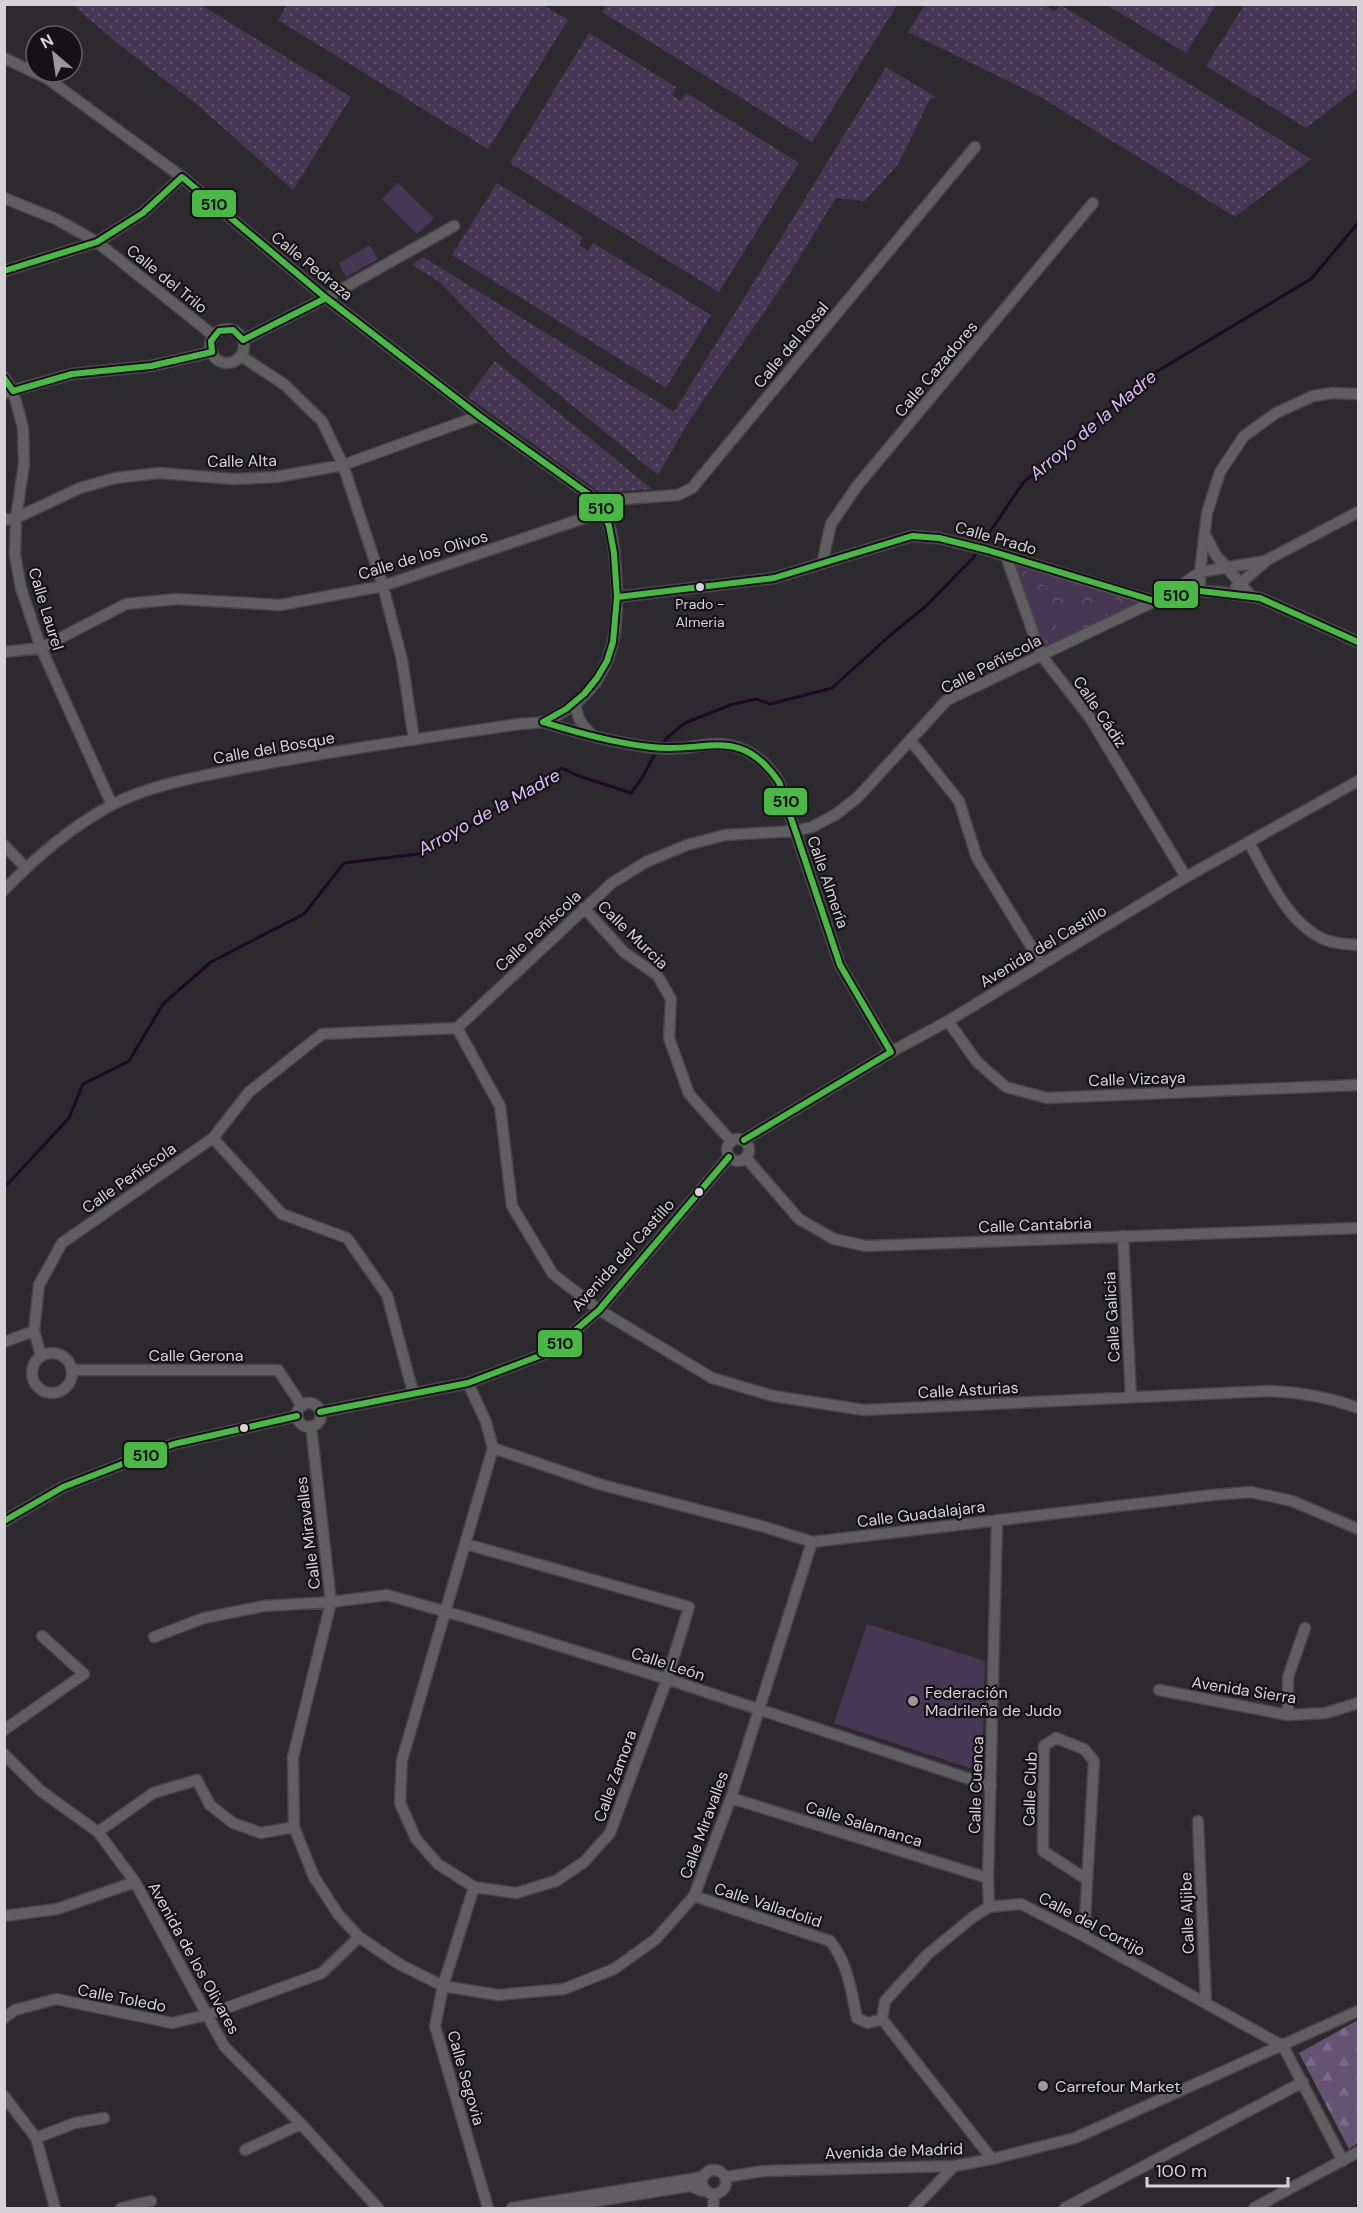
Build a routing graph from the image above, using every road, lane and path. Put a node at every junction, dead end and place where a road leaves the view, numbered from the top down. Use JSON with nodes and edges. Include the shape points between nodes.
{"nodes":[{"id":1,"x":4,"y":58,"type":"edge"},
{"id":2,"x":975,"y":147,"type":"dead end"},
{"id":3,"x":182,"y":177,"type":"junction"},
{"id":4,"x":4,"y":198,"type":"edge"},
{"id":5,"x":1093,"y":203,"type":"dead end"},
{"id":6,"x":454,"y":226,"type":"dead end"},
{"id":7,"x":97,"y":242,"type":"junction"},
{"id":8,"x":4,"y":271,"type":"edge"},
{"id":9,"x":327,"y":298,"type":"junction"},
{"id":10,"x":214,"y":336,"type":"junction"},
{"id":11,"x":243,"y":340,"type":"junction"},
{"id":12,"x":212,"y":352,"type":"junction"},
{"id":13,"x":241,"y":356,"type":"junction"},
{"id":14,"x":4,"y":377,"type":"edge"},
{"id":15,"x":9,"y":392,"type":"edge"},
{"id":16,"x":1358,"y":394,"type":"edge"},
{"id":17,"x":479,"y":416,"type":"junction"},
{"id":18,"x":343,"y":465,"type":"junction"},
{"id":19,"x":598,"y":501,"type":"junction"},
{"id":20,"x":605,"y":511,"type":"junction"},
{"id":21,"x":1359,"y":512,"type":"edge"},
{"id":22,"x":10,"y":519,"type":"edge"},
{"id":23,"x":1205,"y":532,"type":"junction"},
{"id":24,"x":1006,"y":556,"type":"junction"},
{"id":25,"x":1265,"y":561,"type":"junction"},
{"id":26,"x":822,"y":564,"type":"junction"},
{"id":27,"x":1226,"y":567,"type":"junction"},
{"id":28,"x":1200,"y":572,"type":"junction"},
{"id":29,"x":1240,"y":584,"type":"junction"},
{"id":30,"x":383,"y":586,"type":"junction"},
{"id":31,"x":1200,"y":591,"type":"junction"},
{"id":32,"x":1226,"y":593,"type":"junction"},
{"id":33,"x":618,"y":597,"type":"junction"},
{"id":34,"x":1252,"y":597,"type":"junction"},
{"id":35,"x":1160,"y":599,"type":"junction"},
{"id":36,"x":1359,"y":642,"type":"edge"},
{"id":37,"x":41,"y":648,"type":"junction"},
{"id":38,"x":4,"y":652,"type":"edge"},
{"id":39,"x":1041,"y":655,"type":"junction"},
{"id":40,"x":571,"y":712,"type":"junction"},
{"id":41,"x":543,"y":722,"type":"junction"},
{"id":42,"x":567,"y":729,"type":"junction"},
{"id":43,"x":595,"y":738,"type":"junction"},
{"id":44,"x":414,"y":740,"type":"junction"},
{"id":45,"x":911,"y":741,"type":"junction"},
{"id":46,"x":1359,"y":781,"type":"edge"},
{"id":47,"x":111,"y":805,"type":"junction"},
{"id":48,"x":795,"y":831,"type":"junction"},
{"id":49,"x":1249,"y":843,"type":"junction"},
{"id":50,"x":4,"y":845,"type":"edge"},
{"id":51,"x":26,"y":868,"type":"junction"},
{"id":52,"x":1186,"y":878,"type":"junction"},
{"id":53,"x":4,"y":890,"type":"edge"},
{"id":54,"x":584,"y":909,"type":"junction"},
{"id":55,"x":1359,"y":945,"type":"edge"},
{"id":56,"x":1042,"y":964,"type":"junction"},
{"id":57,"x":948,"y":1021,"type":"junction"},
{"id":58,"x":456,"y":1028,"type":"junction"},
{"id":59,"x":891,"y":1052,"type":"junction"},
{"id":60,"x":1359,"y":1085,"type":"edge"},
{"id":61,"x":213,"y":1138,"type":"junction"},
{"id":62,"x":744,"y":1140,"type":"junction"},
{"id":63,"x":731,"y":1141,"type":"junction"},
{"id":64,"x":729,"y":1157,"type":"junction"},
{"id":65,"x":746,"y":1158,"type":"junction"},
{"id":66,"x":1359,"y":1228,"type":"edge"},
{"id":67,"x":1123,"y":1236,"type":"junction"},
{"id":68,"x":599,"y":1310,"type":"junction"},
{"id":69,"x":34,"y":1331,"type":"junction"},
{"id":70,"x":4,"y":1342,"type":"edge"},
{"id":71,"x":41,"y":1356,"type":"junction"},
{"id":72,"x":72,"y":1370,"type":"junction"},
{"id":73,"x":468,"y":1383,"type":"junction"},
{"id":74,"x":413,"y":1392,"type":"junction"},
{"id":75,"x":1131,"y":1397,"type":"junction"},
{"id":76,"x":1359,"y":1408,"type":"edge"},
{"id":77,"x":299,"y":1411,"type":"junction"},
{"id":78,"x":320,"y":1412,"type":"junction"},
{"id":79,"x":311,"y":1426,"type":"junction"},
{"id":80,"x":494,"y":1448,"type":"junction"},
{"id":81,"x":4,"y":1521,"type":"edge"},
{"id":82,"x":997,"y":1521,"type":"junction"},
{"id":83,"x":1359,"y":1529,"type":"edge"},
{"id":84,"x":812,"y":1542,"type":"junction"},
{"id":85,"x":466,"y":1544,"type":"junction"},
{"id":86,"x":331,"y":1602,"type":"junction"},
{"id":87,"x":445,"y":1612,"type":"junction"},
{"id":88,"x":1305,"y":1628,"type":"dead end"},
{"id":89,"x":42,"y":1636,"type":"dead end"},
{"id":90,"x":154,"y":1637,"type":"dead end"},
{"id":91,"x":667,"y":1679,"type":"junction"},
{"id":92,"x":1159,"y":1690,"type":"dead end"},
{"id":93,"x":1359,"y":1703,"type":"edge"},
{"id":94,"x":758,"y":1710,"type":"junction"},
{"id":95,"x":1288,"y":1715,"type":"junction"},
{"id":96,"x":4,"y":1730,"type":"edge"},
{"id":97,"x":4,"y":1754,"type":"edge"},
{"id":98,"x":991,"y":1786,"type":"junction"},
{"id":99,"x":731,"y":1798,"type":"junction"},
{"id":100,"x":1198,"y":1821,"type":"dead end"},
{"id":101,"x":294,"y":1827,"type":"junction"},
{"id":102,"x":98,"y":1832,"type":"junction"},
{"id":103,"x":988,"y":1878,"type":"junction"},
{"id":104,"x":1086,"y":1879,"type":"junction"},
{"id":105,"x":135,"y":1882,"type":"junction"},
{"id":106,"x":474,"y":1887,"type":"junction"},
{"id":107,"x":694,"y":1896,"type":"junction"},
{"id":108,"x":989,"y":1907,"type":"junction"},
{"id":109,"x":4,"y":1916,"type":"edge"},
{"id":110,"x":1084,"y":1936,"type":"junction"},
{"id":111,"x":359,"y":1937,"type":"junction"},
{"id":112,"x":443,"y":1986,"type":"junction"},
{"id":113,"x":1206,"y":2003,"type":"junction"},
{"id":114,"x":1359,"y":2011,"type":"edge"},
{"id":115,"x":207,"y":2015,"type":"junction"},
{"id":116,"x":4,"y":2018,"type":"edge"},
{"id":117,"x":882,"y":2019,"type":"junction"},
{"id":118,"x":1282,"y":2046,"type":"junction"},
{"id":119,"x":1303,"y":2082,"type":"junction"},
{"id":120,"x":4,"y":2096,"type":"edge"},
{"id":121,"x":104,"y":2118,"type":"dead end"},
{"id":122,"x":302,"y":2124,"type":"junction"},
{"id":123,"x":36,"y":2138,"type":"junction"},
{"id":124,"x":245,"y":2150,"type":"dead end"},
{"id":125,"x":1359,"y":2152,"type":"edge"},
{"id":126,"x":992,"y":2159,"type":"junction"},
{"id":127,"x":1343,"y":2161,"type":"junction"},
{"id":128,"x":954,"y":2166,"type":"junction"},
{"id":129,"x":703,"y":2177,"type":"junction"},
{"id":130,"x":726,"y":2178,"type":"junction"},
{"id":131,"x":703,"y":2191,"type":"junction"},
{"id":132,"x":714,"y":2195,"type":"junction"},
{"id":133,"x":150,"y":2201,"type":"dead end"},
{"id":134,"x":55,"y":2208,"type":"edge"},
{"id":135,"x":121,"y":2208,"type":"edge"},
{"id":136,"x":378,"y":2208,"type":"edge"},
{"id":137,"x":488,"y":2208,"type":"edge"},
{"id":138,"x":512,"y":2208,"type":"edge"},
{"id":139,"x":554,"y":2208,"type":"edge"},
{"id":140,"x":713,"y":2208,"type":"edge"},
{"id":141,"x":914,"y":2208,"type":"edge"},
{"id":142,"x":1065,"y":2208,"type":"edge"},
{"id":143,"x":1254,"y":2208,"type":"edge"}],
"edges":[{"from":1,"to":3,"type":"street","name":"Calle Pedraza","via":[[48,79]]},
{"from":2,"to":19,"type":"street","name":"Calle del Rosal","via":[[693,489],[678,495]]},
{"from":3,"to":7,"type":"street","via":[[143,213]]},
{"from":3,"to":9,"type":"street","name":"Calle Pedraza"},
{"from":4,"to":7,"type":"street","name":"Calle del Trilo","via":[[56,219]]},
{"from":5,"to":26,"type":"street","name":"Calle Cazadores","via":[[857,486],[831,525]]},
{"from":6,"to":9,"type":"street"},
{"from":7,"to":8,"type":"street"},
{"from":7,"to":10,"type":"street","name":"Calle del Trilo"},
{"from":9,"to":11,"type":"street"},
{"from":9,"to":17,"type":"street","name":"Calle Pedraza"},
{"from":10,"to":11,"type":"street","via":[[219,331],[233,330]]},
{"from":10,"to":12,"type":"street"},
{"from":11,"to":13,"type":"street"},
{"from":12,"to":13,"type":"street","via":[[229,363]]},
{"from":12,"to":15,"type":"street","via":[[151,366],[72,374]]},
{"from":13,"to":18,"type":"street","via":[[285,385],[322,421]]},
{"from":14,"to":15,"type":"street","name":"Calle Laurel"},
{"from":15,"to":22,"type":"street","name":"Calle Laurel","via":[[23,428],[24,464]]},
{"from":16,"to":23,"type":"street","via":[[1313,396],[1276,413],[1244,436],[1220,472]]},
{"from":17,"to":18,"type":"street","name":"Calle Alta"},
{"from":17,"to":19,"type":"street","name":"Calle Pedraza"},
{"from":18,"to":22,"type":"street","name":"Calle Alta","via":[[244,479],[159,473],[115,478],[80,488]]},
{"from":18,"to":30,"type":"street"},
{"from":19,"to":20,"type":"street","name":"Calle del Bosque"},
{"from":20,"to":30,"type":"street","name":"Calle de los Olivos"},
{"from":20,"to":33,"type":"street","name":"Calle del Bosque","via":[[613,535]]},
{"from":21,"to":25,"type":"street"},
{"from":22,"to":37,"type":"street","name":"Calle Laurel","via":[[21,588]]},
{"from":23,"to":27,"type":"street","via":[[1209,545]]},
{"from":23,"to":28,"type":"street"},
{"from":24,"to":26,"type":"street","name":"Calle Prado","via":[[964,543],[912,537]]},
{"from":24,"to":35,"type":"street","name":"Calle Prado"},
{"from":24,"to":39,"type":"street","name":"Calle Cádiz"},
{"from":25,"to":27,"type":"street"},
{"from":25,"to":29,"type":"street"},
{"from":26,"to":33,"type":"street","name":"Calle Prado","via":[[774,578]]},
{"from":27,"to":28,"type":"street"},
{"from":27,"to":29,"type":"street"},
{"from":28,"to":31,"type":"street"},
{"from":28,"to":35,"type":"street"},
{"from":29,"to":32,"type":"street"},
{"from":29,"to":34,"type":"street"},
{"from":30,"to":37,"type":"street","name":"Calle de los Olivos","via":[[280,605],[176,599],[126,604]]},
{"from":30,"to":44,"type":"street","via":[[402,660]]},
{"from":31,"to":32,"type":"street","name":"Calle Prado"},
{"from":31,"to":35,"type":"street","name":"Calle Prado"},
{"from":32,"to":34,"type":"street","name":"Calle Prado"},
{"from":33,"to":40,"type":"street","name":"Calle del Bosque","via":[[611,652],[603,671]]},
{"from":34,"to":36,"type":"street","name":"Calle Prado"},
{"from":35,"to":39,"type":"street","name":"Calle Peñíscola"},
{"from":37,"to":38,"type":"street","name":"Calle de los Olivos"},
{"from":37,"to":47,"type":"street","name":"Calle Laurel"},
{"from":39,"to":45,"type":"street","name":"Calle Peñíscola","via":[[947,700]]},
{"from":39,"to":52,"type":"street","name":"Calle Cádiz","via":[[1090,718]]},
{"from":40,"to":41,"type":"street","name":"Calle del Bosque"},
{"from":40,"to":42,"type":"street","via":[[578,725]]},
{"from":40,"to":42,"type":"street","via":[[557,721]]},
{"from":40,"to":43,"type":"street"},
{"from":41,"to":42,"type":"street","name":"Calle Almería"},
{"from":41,"to":44,"type":"street","name":"Calle del Bosque"},
{"from":42,"to":43,"type":"street","name":"Calle Almería"},
{"from":43,"to":48,"type":"street","name":"Calle Almería","via":[[678,748],[716,743],[754,754],[770,768],[778,782]]},
{"from":44,"to":47,"type":"street","name":"Calle del Bosque","via":[[212,774]]},
{"from":45,"to":48,"type":"street","name":"Calle Peñíscola","via":[[857,798],[820,823]]},
{"from":45,"to":56,"type":"street","via":[[959,801],[977,858]]},
{"from":46,"to":49,"type":"street","name":"Avenida del Castillo"},
{"from":47,"to":51,"type":"street","name":"Calle del Bosque"},
{"from":48,"to":54,"type":"street","name":"Calle Peñíscola","via":[[725,835],[687,845],[646,862]]},
{"from":48,"to":59,"type":"street","name":"Calle Almería","via":[[840,965]]},
{"from":49,"to":52,"type":"street","name":"Avenida del Castillo"},
{"from":49,"to":55,"type":"street","via":[[1299,922],[1326,940]]},
{"from":50,"to":51,"type":"street"},
{"from":51,"to":53,"type":"street","name":"Calle del Bosque"},
{"from":52,"to":56,"type":"street","name":"Avenida del Castillo"},
{"from":54,"to":58,"type":"street","name":"Calle Peñíscola"},
{"from":54,"to":63,"type":"street","name":"Calle Murcia","via":[[624,952],[657,975],[671,999],[669,1038],[689,1094]]},
{"from":56,"to":57,"type":"street","name":"Avenida del Castillo"},
{"from":57,"to":59,"type":"street","name":"Avenida del Castillo"},
{"from":57,"to":60,"type":"street","name":"Calle Vizcaya","via":[[977,1062],[1006,1087],[1047,1098]]},
{"from":58,"to":61,"type":"street","name":"Calle Peñíscola","via":[[322,1034],[249,1092]]},
{"from":58,"to":68,"type":"street","name":"Calle Asturias","via":[[500,1106],[512,1206],[553,1274]]},
{"from":59,"to":62,"type":"street","name":"Avenida del Castillo"},
{"from":61,"to":69,"type":"street","name":"Calle Peñíscola","via":[[62,1243],[39,1285]]},
{"from":61,"to":74,"type":"street","via":[[282,1214],[347,1238],[387,1295]]},
{"from":62,"to":63,"type":"street"},
{"from":62,"to":65,"type":"street","via":[[749,1149]]},
{"from":63,"to":64,"type":"street","via":[[727,1147]]},
{"from":64,"to":65,"type":"street","via":[[739,1161]]},
{"from":64,"to":68,"type":"street","name":"Avenida del Castillo"},
{"from":65,"to":67,"type":"street","name":"Calle Cantabria","via":[[800,1219],[834,1239],[866,1246]]},
{"from":66,"to":67,"type":"street","name":"Calle Cantabria"},
{"from":67,"to":75,"type":"street","name":"Calle Galicia"},
{"from":68,"to":73,"type":"street","name":"Avenida del Castillo","via":[[550,1352]]},
{"from":68,"to":75,"type":"street","name":"Calle Asturias","via":[[712,1378],[773,1396],[864,1410]]},
{"from":69,"to":70,"type":"street"},
{"from":69,"to":71,"type":"street","name":"Calle Peñíscola"},
{"from":71,"to":72,"type":"street","via":[[60,1355]]},
{"from":71,"to":72,"type":"street","via":[[35,1362],[32,1378],[43,1391],[51,1393],[67,1386]]},
{"from":72,"to":77,"type":"street","name":"Calle Gerona","via":[[278,1370]]},
{"from":73,"to":74,"type":"street","name":"Avenida del Castillo"},
{"from":73,"to":80,"type":"street"},
{"from":74,"to":78,"type":"street","name":"Avenida del Castillo"},
{"from":75,"to":76,"type":"street","name":"Calle Asturias","via":[[1285,1391],[1312,1394]]},
{"from":77,"to":78,"type":"street","via":[[313,1404]]},
{"from":77,"to":79,"type":"street","via":[[304,1426]]},
{"from":77,"to":81,"type":"street","via":[[174,1444],[63,1487]]},
{"from":78,"to":79,"type":"street","via":[[318,1423]]},
{"from":79,"to":86,"type":"street","name":"Calle Miravalles"},
{"from":80,"to":84,"type":"street","name":"Calle Guadalajara","via":[[602,1485]]},
{"from":80,"to":85,"type":"street","name":"Calle Zamora"},
{"from":82,"to":83,"type":"street","name":"Calle Guadalajara","via":[[1251,1492],[1292,1501]]},
{"from":82,"to":84,"type":"street","name":"Calle Guadalajara"},
{"from":82,"to":98,"type":"street","name":"Calle Cuenca"},
{"from":84,"to":94,"type":"street","name":"Calle Miravalles"},
{"from":85,"to":87,"type":"street","name":"Calle Zamora"},
{"from":85,"to":91,"type":"street","name":"Calle Zamora","via":[[688,1607]]},
{"from":86,"to":87,"type":"street","name":"Calle León","via":[[387,1595]]},
{"from":86,"to":90,"type":"street","name":"Calle León","via":[[254,1608],[204,1618]]},
{"from":86,"to":101,"type":"street","name":"Calle Miravalles","via":[[293,1757]]},
{"from":87,"to":91,"type":"street","name":"Calle León"},
{"from":87,"to":106,"type":"street","name":"Calle Zamora","via":[[402,1760],[400,1803],[416,1839],[438,1864]]},
{"from":88,"to":95,"type":"street","via":[[1288,1677]]},
{"from":89,"to":96,"type":"street","via":[[84,1674]]},
{"from":91,"to":94,"type":"street","name":"Calle León"},
{"from":91,"to":106,"type":"street","name":"Calle Zamora","via":[[610,1833],[584,1862],[556,1881],[516,1893]]},
{"from":92,"to":95,"type":"street","name":"Avenida Sierra"},
{"from":93,"to":95,"type":"street","name":"Avenida Sierra","via":[[1326,1713]]},
{"from":94,"to":98,"type":"street","name":"Calle León"},
{"from":94,"to":99,"type":"street","name":"Calle Miravalles"},
{"from":97,"to":102,"type":"street","name":"Avenida de los Olivares","via":[[41,1791]]},
{"from":98,"to":103,"type":"street","name":"Calle Cuenca"},
{"from":99,"to":103,"type":"street","name":"Calle Salamanca"},
{"from":99,"to":107,"type":"street","name":"Calle Miravalles"},
{"from":100,"to":113,"type":"street","name":"Calle Aljibe"},
{"from":101,"to":102,"type":"street","via":[[261,1833],[233,1823],[210,1805],[196,1780],[153,1793]]},
{"from":101,"to":111,"type":"street","name":"Calle Miravalles","via":[[314,1877]]},
{"from":102,"to":105,"type":"street","name":"Avenida de los Olivares"},
{"from":103,"to":108,"type":"street","name":"Calle Cuenca"},
{"from":104,"to":104,"type":"street","name":"Calle Club","via":[[1094,1761],[1084,1749],[1056,1738],[1044,1746],[1043,1851]]},
{"from":104,"to":110,"type":"street","name":"Calle Club"},
{"from":105,"to":109,"type":"street","via":[[57,1909]]},
{"from":105,"to":115,"type":"street","name":"Avenida de los Olivares"},
{"from":106,"to":112,"type":"street","name":"Calle Segovia"},
{"from":107,"to":112,"type":"street","name":"Calle Miravalles","via":[[656,1939],[614,1969],[564,1989],[498,1995]]},
{"from":107,"to":117,"type":"street","name":"Calle Valladolid","via":[[830,1941],[845,1966],[857,2018],[868,2023]]},
{"from":108,"to":110,"type":"street","name":"Calle del Cortijo","via":[[1021,1904]]},
{"from":108,"to":117,"type":"street","name":"Calle del Cortijo","via":[[928,1954],[885,2001]]},
{"from":110,"to":113,"type":"street","name":"Calle del Cortijo"},
{"from":111,"to":112,"type":"street","name":"Calle Miravalles","via":[[399,1964]]},
{"from":111,"to":115,"type":"street","name":"Calle Toledo","via":[[322,1973]]},
{"from":112,"to":137,"type":"street","name":"Calle Segovia","via":[[435,2026]]},
{"from":113,"to":118,"type":"street","name":"Calle del Cortijo"},
{"from":114,"to":118,"type":"street","name":"Avenida de Madrid"},
{"from":115,"to":116,"type":"street","name":"Calle Toledo","via":[[172,2023],[56,1999],[15,2010]]},
{"from":115,"to":122,"type":"street","name":"Avenida de los Olivares","via":[[224,2046]]},
{"from":117,"to":126,"type":"street"},
{"from":118,"to":119,"type":"street"},
{"from":118,"to":126,"type":"street","name":"Avenida de Madrid","via":[[1075,2138]]},
{"from":119,"to":127,"type":"street"},
{"from":119,"to":142,"type":"street"},
{"from":120,"to":123,"type":"street"},
{"from":121,"to":123,"type":"street","via":[[75,2123]]},
{"from":122,"to":124,"type":"street"},
{"from":122,"to":136,"type":"street","name":"Avenida de los Olivares"},
{"from":123,"to":134,"type":"street"},
{"from":125,"to":127,"type":"street"},
{"from":126,"to":128,"type":"street","name":"Avenida de Madrid"},
{"from":127,"to":143,"type":"street"},
{"from":128,"to":130,"type":"street","name":"Avenida de Madrid","via":[[763,2170]]},
{"from":128,"to":141,"type":"street"},
{"from":129,"to":130,"type":"street","via":[[715,2170]]},
{"from":129,"to":131,"type":"street"},
{"from":129,"to":138,"type":"street"},
{"from":130,"to":132,"type":"street","via":[[725,2187]]},
{"from":131,"to":132,"type":"street"},
{"from":131,"to":139,"type":"street","via":[[690,2186]]},
{"from":132,"to":140,"type":"street"},
{"from":133,"to":135,"type":"street"}]}
